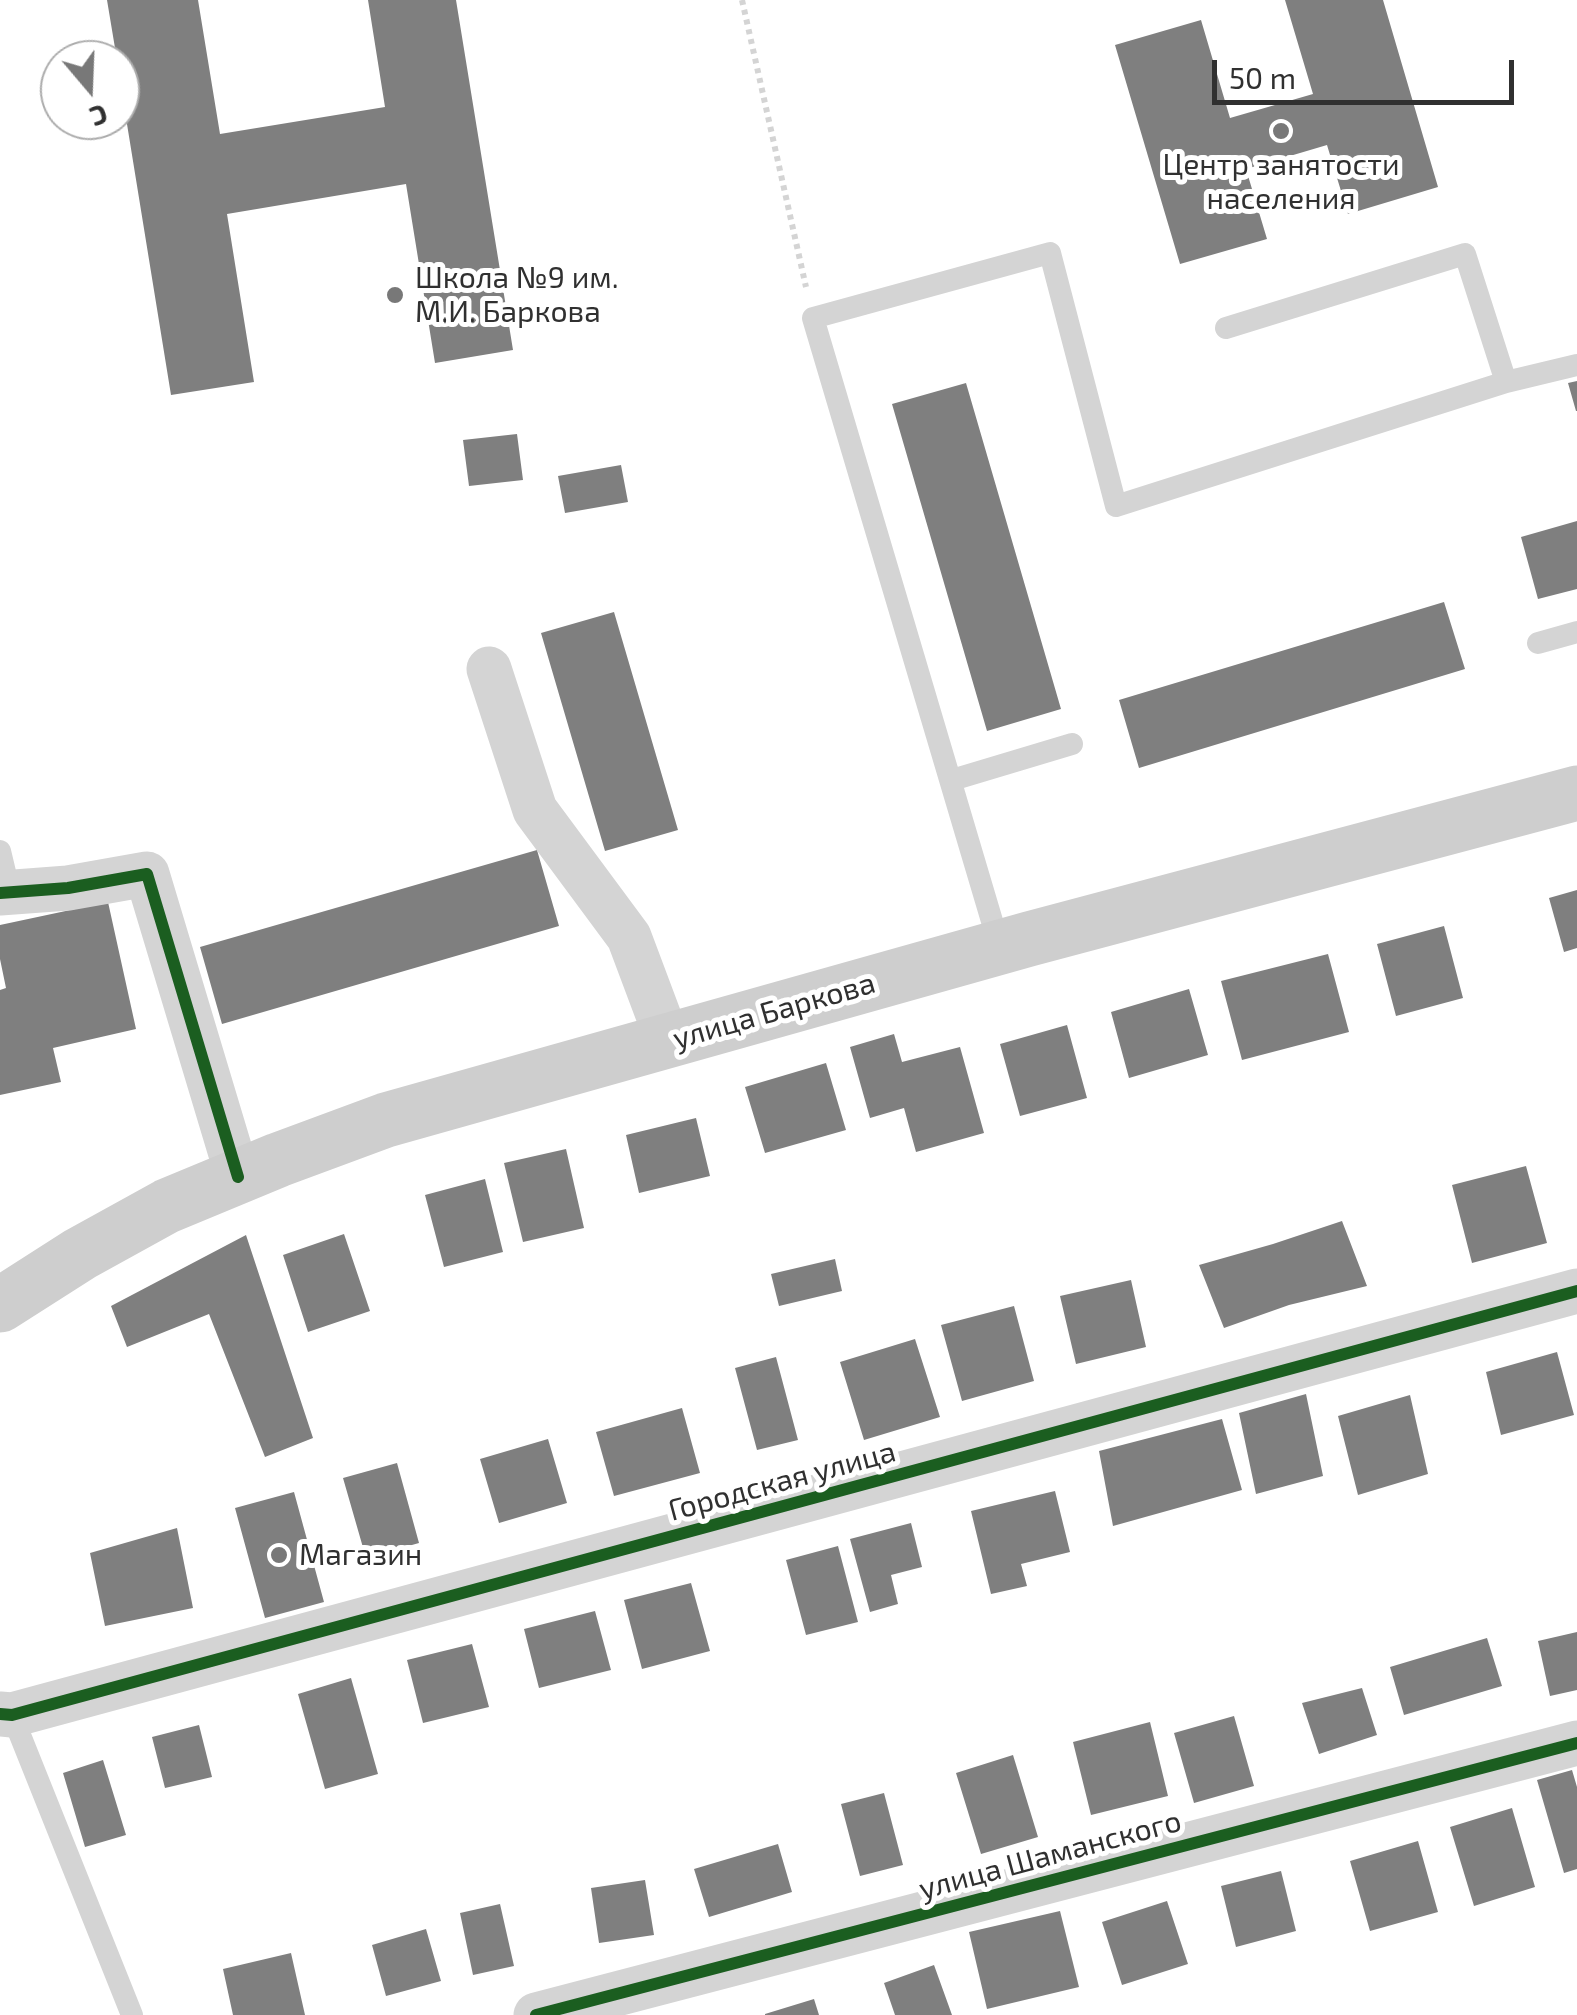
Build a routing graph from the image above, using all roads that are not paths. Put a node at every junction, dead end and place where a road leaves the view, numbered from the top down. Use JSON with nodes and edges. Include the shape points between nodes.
{"nodes":[{"id":1,"x":1226,"y":328,"type":"dead end"},
{"id":2,"x":1577,"y":365,"type":"edge"},
{"id":3,"x":1506,"y":382,"type":"junction"},
{"id":4,"x":1577,"y":632,"type":"edge"},
{"id":5,"x":1538,"y":643,"type":"dead end"},
{"id":6,"x":488,"y":670,"type":"dead end"},
{"id":7,"x":1072,"y":744,"type":"dead end"},
{"id":8,"x":952,"y":780,"type":"junction"},
{"id":9,"x":1577,"y":793,"type":"edge"},
{"id":10,"x":3,"y":879,"type":"edge"},
{"id":11,"x":1000,"y":948,"type":"junction"},
{"id":12,"x":668,"y":1041,"type":"junction"},
{"id":13,"x":238,"y":1178,"type":"junction"},
{"id":14,"x":1577,"y":1291,"type":"edge"},
{"id":15,"x":0,"y":1305,"type":"edge"},
{"id":16,"x":6,"y":1714,"type":"edge"},
{"id":17,"x":1577,"y":1744,"type":"edge"},
{"id":18,"x":132,"y":2015,"type":"edge"},
{"id":19,"x":536,"y":2015,"type":"edge"}],
"edges":[{"from":1,"to":3,"type":"lane","via":[[1465,254]]},
{"from":2,"to":3,"type":"lane"},
{"from":3,"to":8,"type":"lane","via":[[1116,506],[1050,254],[813,318]]},
{"from":4,"to":5,"type":"lane"},
{"from":6,"to":12,"type":"street","via":[[536,810],[629,936]]},
{"from":7,"to":8,"type":"lane"},
{"from":8,"to":11,"type":"lane"},
{"from":9,"to":11,"type":"main road","name":"улица Баркова"},
{"from":10,"to":13,"type":"street","via":[[68,888],[146,874]]},
{"from":11,"to":12,"type":"main road","name":"улица Баркова"},
{"from":12,"to":13,"type":"main road","name":"улица Баркова","via":[[386,1120]]},
{"from":13,"to":15,"type":"main road","name":"улица Баркова","via":[[168,1206]]},
{"from":14,"to":16,"type":"street","name":"Городская улица"},
{"from":16,"to":18,"type":"lane"},
{"from":17,"to":19,"type":"street","name":"улица Шаманского"}]}
